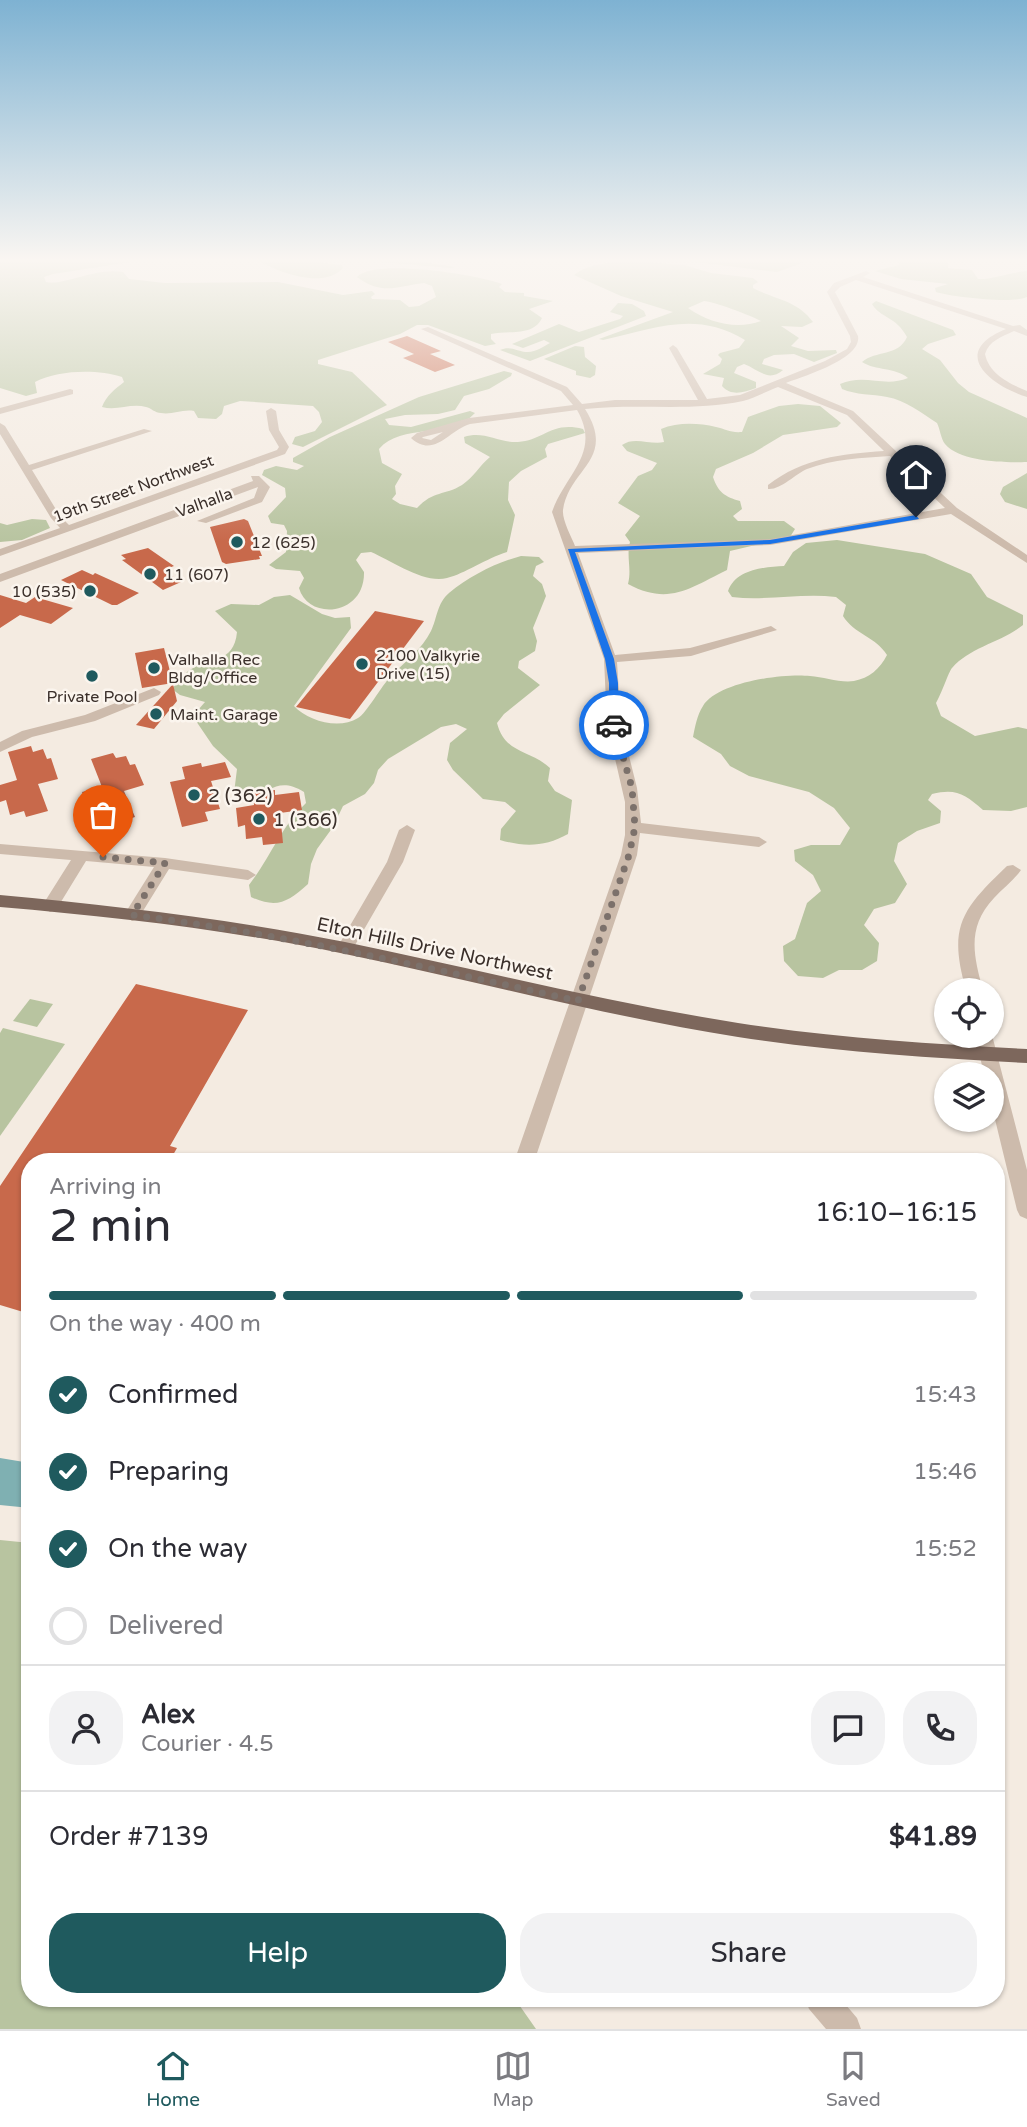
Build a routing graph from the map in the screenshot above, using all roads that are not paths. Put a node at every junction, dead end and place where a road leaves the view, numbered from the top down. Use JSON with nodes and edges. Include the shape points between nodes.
{"nodes":[{"id":1,"x":480,"y":353,"type":"edge"},
{"id":2,"x":676,"y":353,"type":"edge"},
{"id":3,"x":846,"y":353,"type":"edge"},
{"id":4,"x":981,"y":353,"type":"edge"},
{"id":5,"x":779,"y":384,"type":"junction"},
{"id":6,"x":70,"y":392,"type":"dead end"},
{"id":7,"x":1027,"y":394,"type":"edge"},
{"id":8,"x":705,"y":403,"type":"junction"},
{"id":9,"x":579,"y":407,"type":"junction"},
{"id":10,"x":0,"y":411,"type":"edge"},
{"id":11,"x":271,"y":411,"type":"dead end"},
{"id":12,"x":0,"y":426,"type":"edge"},
{"id":13,"x":453,"y":427,"type":"dead end"},
{"id":14,"x":147,"y":431,"type":"dead end"},
{"id":15,"x":892,"y":453,"type":"junction"},
{"id":16,"x":239,"y":467,"type":"junction"},
{"id":17,"x":26,"y":469,"type":"junction"},
{"id":18,"x":261,"y":482,"type":"junction"},
{"id":19,"x":772,"y":487,"type":"dead end"},
{"id":20,"x":121,"y":509,"type":"junction"},
{"id":21,"x":953,"y":510,"type":"junction"},
{"id":22,"x":202,"y":521,"type":"dead end"},
{"id":23,"x":148,"y":523,"type":"junction"},
{"id":24,"x":61,"y":531,"type":"junction"},
{"id":25,"x":79,"y":549,"type":"junction"},
{"id":26,"x":571,"y":550,"type":"junction"},
{"id":27,"x":0,"y":552,"type":"edge"},
{"id":28,"x":1027,"y":560,"type":"edge"},
{"id":29,"x":0,"y":578,"type":"edge"},
{"id":30,"x":771,"y":630,"type":"dead end"},
{"id":31,"x":610,"y":659,"type":"junction"},
{"id":32,"x":154,"y":692,"type":"dead end"},
{"id":33,"x":0,"y":748,"type":"edge"},
{"id":34,"x":635,"y":827,"type":"junction"},
{"id":35,"x":407,"y":830,"type":"dead end"},
{"id":36,"x":759,"y":842,"type":"dead end"},
{"id":37,"x":0,"y":849,"type":"edge"},
{"id":38,"x":82,"y":855,"type":"junction"},
{"id":39,"x":165,"y":863,"type":"junction"},
{"id":40,"x":1013,"y":870,"type":"dead end"},
{"id":41,"x":248,"y":875,"type":"dead end"},
{"id":42,"x":0,"y":901,"type":"edge"},
{"id":43,"x":50,"y":905,"type":"junction"},
{"id":44,"x":132,"y":915,"type":"junction"},
{"id":45,"x":345,"y":948,"type":"junction"},
{"id":46,"x":971,"y":978,"type":"edge"},
{"id":47,"x":578,"y":1001,"type":"junction"},
{"id":48,"x":934,"y":1045,"type":"edge"},
{"id":49,"x":987,"y":1048,"type":"edge"},
{"id":50,"x":997,"y":1048,"type":"edge"},
{"id":51,"x":1027,"y":1056,"type":"edge"},
{"id":52,"x":527,"y":1153,"type":"edge"},
{"id":53,"x":1027,"y":1210,"type":"edge"},
{"id":54,"x":828,"y":2007,"type":"edge"},
{"id":55,"x":846,"y":2029,"type":"edge"}],
"edges":[{"from":1,"to":9,"type":"street","via":[[558,386]]},
{"from":2,"to":8,"type":"street"},
{"from":3,"to":5,"type":"street"},
{"from":4,"to":7,"type":"street","via":[[995,378]]},
{"from":5,"to":8,"type":"street","via":[[742,398]]},
{"from":5,"to":15,"type":"street","via":[[845,410]]},
{"from":6,"to":10,"type":"street"},
{"from":8,"to":9,"type":"street"},
{"from":9,"to":13,"type":"street","via":[[486,417]]},
{"from":9,"to":26,"type":"street","via":[[592,430],[592,443],[557,512]]},
{"from":11,"to":16,"type":"street","name":"19th Street Northwest","via":[[274,430],[284,447]]},
{"from":12,"to":17,"type":"street"},
{"from":14,"to":17,"type":"street"},
{"from":15,"to":19,"type":"street","via":[[807,464]]},
{"from":15,"to":21,"type":"street"},
{"from":16,"to":18,"type":"street","name":"Valhalla"},
{"from":16,"to":20,"type":"street","name":"19th Street Northwest"},
{"from":17,"to":24,"type":"street"},
{"from":18,"to":22,"type":"street","name":"Valhalla","via":[[265,487],[258,500]]},
{"from":18,"to":23,"type":"street","name":"Valhalla"},
{"from":20,"to":23,"type":"street"},
{"from":20,"to":24,"type":"street","name":"19th Street Northwest"},
{"from":21,"to":26,"type":"street","via":[[770,542]]},
{"from":21,"to":28,"type":"street"},
{"from":23,"to":25,"type":"street","name":"Valhalla"},
{"from":24,"to":25,"type":"street"},
{"from":24,"to":27,"type":"street","name":"19th Street Northwest"},
{"from":25,"to":29,"type":"street","name":"Valhalla"},
{"from":26,"to":31,"type":"street"},
{"from":30,"to":31,"type":"street","via":[[691,652]]},
{"from":31,"to":34,"type":"street","via":[[614,726],[632,788]]},
{"from":32,"to":33,"type":"street"},
{"from":34,"to":36,"type":"street"},
{"from":34,"to":47,"type":"street"},
{"from":35,"to":45,"type":"street","via":[[395,862]]},
{"from":37,"to":38,"type":"street"},
{"from":38,"to":39,"type":"street"},
{"from":38,"to":43,"type":"street"},
{"from":39,"to":41,"type":"street"},
{"from":39,"to":44,"type":"street"},
{"from":40,"to":46,"type":"street","via":[[990,892],[967,927],[964,947]]},
{"from":42,"to":43,"type":"main road","name":"Elton Hills Drive Northwest"},
{"from":43,"to":44,"type":"main road","name":"Elton Hills Drive Northwest"},
{"from":44,"to":45,"type":"main road","name":"Elton Hills Drive Northwest"},
{"from":45,"to":47,"type":"main road","name":"Elton Hills Drive Northwest"},
{"from":47,"to":48,"type":"main road","name":"Elton Hills Drive Northwest","via":[[753,1032],[856,1044]]},
{"from":47,"to":52,"type":"street"},
{"from":49,"to":53,"type":"street"},
{"from":50,"to":51,"type":"main road","name":"Elton Hills Drive Northwest"},
{"from":54,"to":55,"type":"street"}]}
